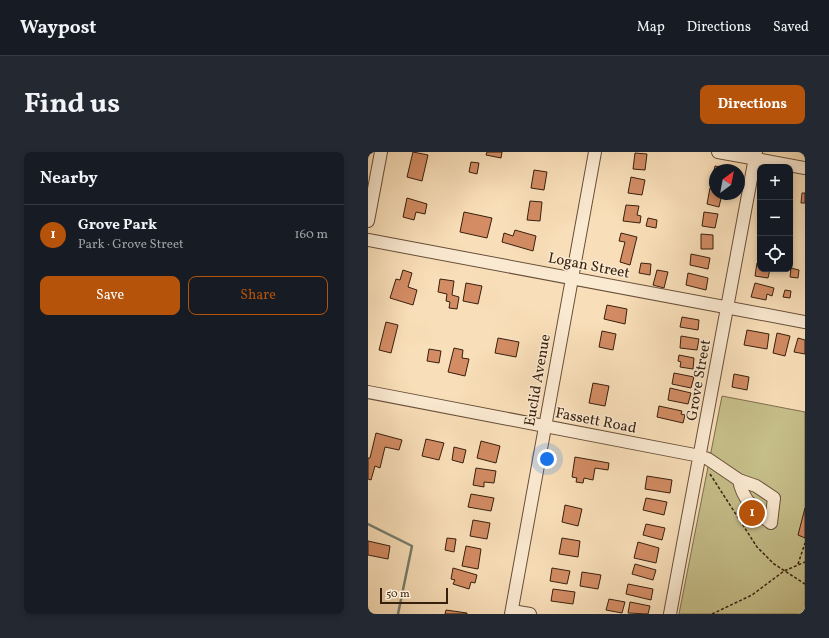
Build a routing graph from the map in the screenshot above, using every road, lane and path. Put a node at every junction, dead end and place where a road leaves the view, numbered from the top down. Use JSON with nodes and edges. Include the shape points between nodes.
{"nodes":[{"id":1,"x":381,"y":152,"type":"edge"},
{"id":2,"x":595,"y":152,"type":"edge"},
{"id":3,"x":718,"y":152,"type":"edge"},
{"id":4,"x":755,"y":155,"type":"edge"},
{"id":5,"x":805,"y":168,"type":"edge"},
{"id":6,"x":368,"y":221,"type":"edge"},
{"id":7,"x":368,"y":240,"type":"edge"},
{"id":8,"x":572,"y":278,"type":"junction"},
{"id":9,"x":727,"y":308,"type":"junction"},
{"id":10,"x":805,"y":322,"type":"edge"},
{"id":11,"x":368,"y":392,"type":"edge"},
{"id":12,"x":545,"y":426,"type":"junction"},
{"id":13,"x":704,"y":458,"type":"junction"},
{"id":14,"x":738,"y":480,"type":"dead end"},
{"id":15,"x":805,"y":543,"type":"edge"},
{"id":16,"x":805,"y":562,"type":"edge"},
{"id":17,"x":798,"y":564,"type":"junction"},
{"id":18,"x":784,"y":571,"type":"junction"},
{"id":19,"x":805,"y":584,"type":"edge"},
{"id":20,"x":511,"y":612,"type":"edge"},
{"id":21,"x":530,"y":614,"type":"edge"},
{"id":22,"x":670,"y":614,"type":"edge"},
{"id":23,"x":712,"y":614,"type":"edge"}],
"edges":[{"from":1,"to":6,"type":"street"},
{"from":2,"to":8,"type":"street","name":"Euclid Avenue"},
{"from":3,"to":4,"type":"street"},
{"from":4,"to":5,"type":"street"},
{"from":4,"to":9,"type":"street","name":"Grove Street"},
{"from":7,"to":8,"type":"street","name":"Logan Street"},
{"from":8,"to":9,"type":"street","name":"Logan Street"},
{"from":8,"to":12,"type":"street","name":"Euclid Avenue"},
{"from":9,"to":10,"type":"street","name":"Logan Street"},
{"from":9,"to":13,"type":"street","name":"Grove Street"},
{"from":11,"to":12,"type":"street","name":"Fassett Road"},
{"from":12,"to":13,"type":"street","name":"Fassett Road"},
{"from":12,"to":20,"type":"street","name":"Euclid Avenue"},
{"from":13,"to":14,"type":"street"},
{"from":13,"to":18,"type":"path","via":[[710,474],[757,547]]},
{"from":13,"to":22,"type":"street","name":"Grove Street"},
{"from":15,"to":17,"type":"path"},
{"from":16,"to":17,"type":"path"},
{"from":17,"to":18,"type":"path"},
{"from":18,"to":19,"type":"path"},
{"from":18,"to":23,"type":"path","via":[[752,595]]},
{"from":20,"to":21,"type":"street"}]}
